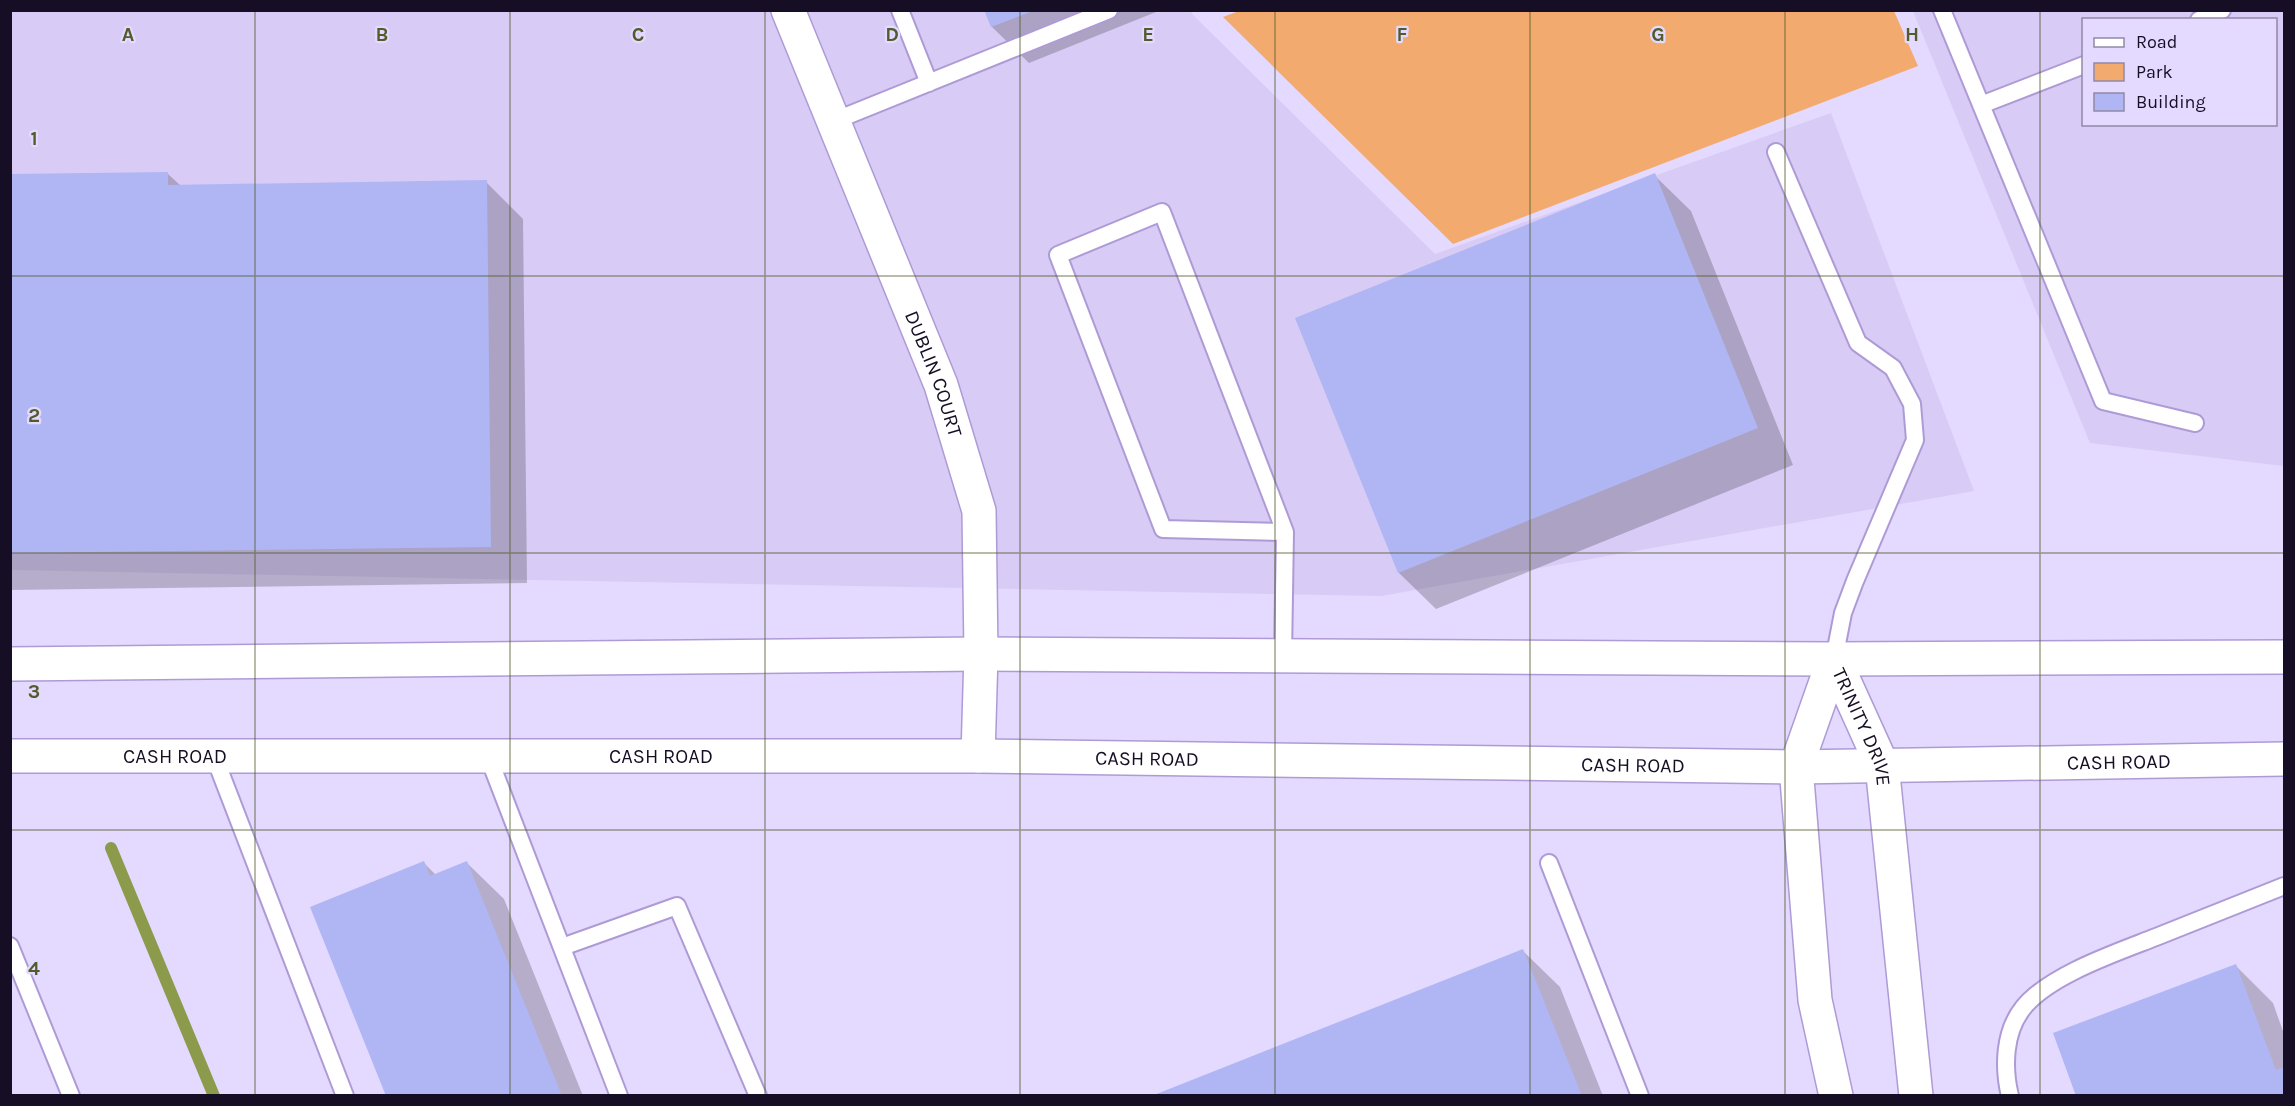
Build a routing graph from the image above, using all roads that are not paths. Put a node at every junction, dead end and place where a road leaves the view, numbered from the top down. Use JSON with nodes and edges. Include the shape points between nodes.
{"nodes":[{"id":1,"x":788,"y":10,"type":"edge"},
{"id":2,"x":900,"y":10,"type":"edge"},
{"id":3,"x":1109,"y":10,"type":"edge"},
{"id":4,"x":1942,"y":10,"type":"edge"},
{"id":5,"x":2222,"y":10,"type":"edge"},
{"id":6,"x":2204,"y":18,"type":"edge"},
{"id":7,"x":2082,"y":66,"type":"edge"},
{"id":8,"x":929,"y":83,"type":"junction"},
{"id":9,"x":1982,"y":105,"type":"junction"},
{"id":10,"x":834,"y":121,"type":"junction"},
{"id":11,"x":1776,"y":152,"type":"dead end"},
{"id":12,"x":2195,"y":423,"type":"dead end"},
{"id":13,"x":1285,"y":532,"type":"junction"},
{"id":14,"x":981,"y":654,"type":"junction"},
{"id":15,"x":1283,"y":656,"type":"junction"},
{"id":16,"x":2284,"y":657,"type":"edge"},
{"id":17,"x":1834,"y":658,"type":"junction"},
{"id":18,"x":10,"y":664,"type":"edge"},
{"id":19,"x":10,"y":756,"type":"edge"},
{"id":20,"x":214,"y":756,"type":"junction"},
{"id":21,"x":488,"y":756,"type":"junction"},
{"id":22,"x":978,"y":756,"type":"junction"},
{"id":23,"x":2284,"y":759,"type":"edge"},
{"id":24,"x":1882,"y":765,"type":"junction"},
{"id":25,"x":1796,"y":767,"type":"junction"},
{"id":26,"x":1548,"y":863,"type":"dead end"},
{"id":27,"x":2284,"y":886,"type":"edge"},
{"id":28,"x":10,"y":946,"type":"edge"},
{"id":29,"x":562,"y":947,"type":"junction"},
{"id":30,"x":71,"y":1095,"type":"edge"},
{"id":31,"x":345,"y":1095,"type":"edge"},
{"id":32,"x":619,"y":1095,"type":"edge"},
{"id":33,"x":758,"y":1095,"type":"edge"},
{"id":34,"x":1640,"y":1095,"type":"edge"},
{"id":35,"x":1836,"y":1095,"type":"edge"},
{"id":36,"x":1916,"y":1095,"type":"edge"},
{"id":37,"x":2010,"y":1095,"type":"edge"}],
"edges":[{"from":1,"to":10,"type":"street","name":"DUBLIN COURT"},
{"from":2,"to":8,"type":"lane"},
{"from":3,"to":8,"type":"lane"},
{"from":4,"to":9,"type":"lane"},
{"from":5,"to":6,"type":"lane"},
{"from":7,"to":9,"type":"lane"},
{"from":8,"to":10,"type":"lane"},
{"from":9,"to":12,"type":"lane","via":[[2103,401]]},
{"from":10,"to":14,"type":"street","name":"DUBLIN COURT","via":[[942,385],[979,511]]},
{"from":11,"to":17,"type":"lane","via":[[1858,343],[1893,368],[1912,404],[1915,440],[1855,581]]},
{"from":13,"to":13,"type":"lane","via":[[1163,530],[1058,255],[1162,212]]},
{"from":13,"to":15,"type":"lane"},
{"from":14,"to":15,"type":"street"},
{"from":14,"to":18,"type":"street"},
{"from":14,"to":22,"type":"street","name":"DUBLIN COURT"},
{"from":15,"to":17,"type":"street"},
{"from":16,"to":17,"type":"street"},
{"from":17,"to":24,"type":"street","name":"TRINITY DRIVE"},
{"from":17,"to":25,"type":"street","name":"TRINITY DRIVE"},
{"from":19,"to":20,"type":"street","name":"CASH ROAD"},
{"from":20,"to":21,"type":"street","name":"CASH ROAD"},
{"from":20,"to":31,"type":"lane"},
{"from":21,"to":22,"type":"street","name":"CASH ROAD"},
{"from":21,"to":29,"type":"lane"},
{"from":22,"to":25,"type":"street","name":"CASH ROAD"},
{"from":23,"to":24,"type":"street","name":"CASH ROAD"},
{"from":24,"to":25,"type":"street","name":"CASH ROAD"},
{"from":24,"to":36,"type":"street","name":"TRINITY DRIVE"},
{"from":25,"to":35,"type":"street","name":"TRINITY DRIVE","via":[[1815,1000]]},
{"from":26,"to":34,"type":"lane"},
{"from":27,"to":37,"type":"lane","via":[[2091,963],[2050,985],[2023,1008],[2008,1039],[2005,1076]]},
{"from":28,"to":30,"type":"lane"},
{"from":29,"to":32,"type":"lane"},
{"from":29,"to":33,"type":"lane","via":[[677,906]]}]}
